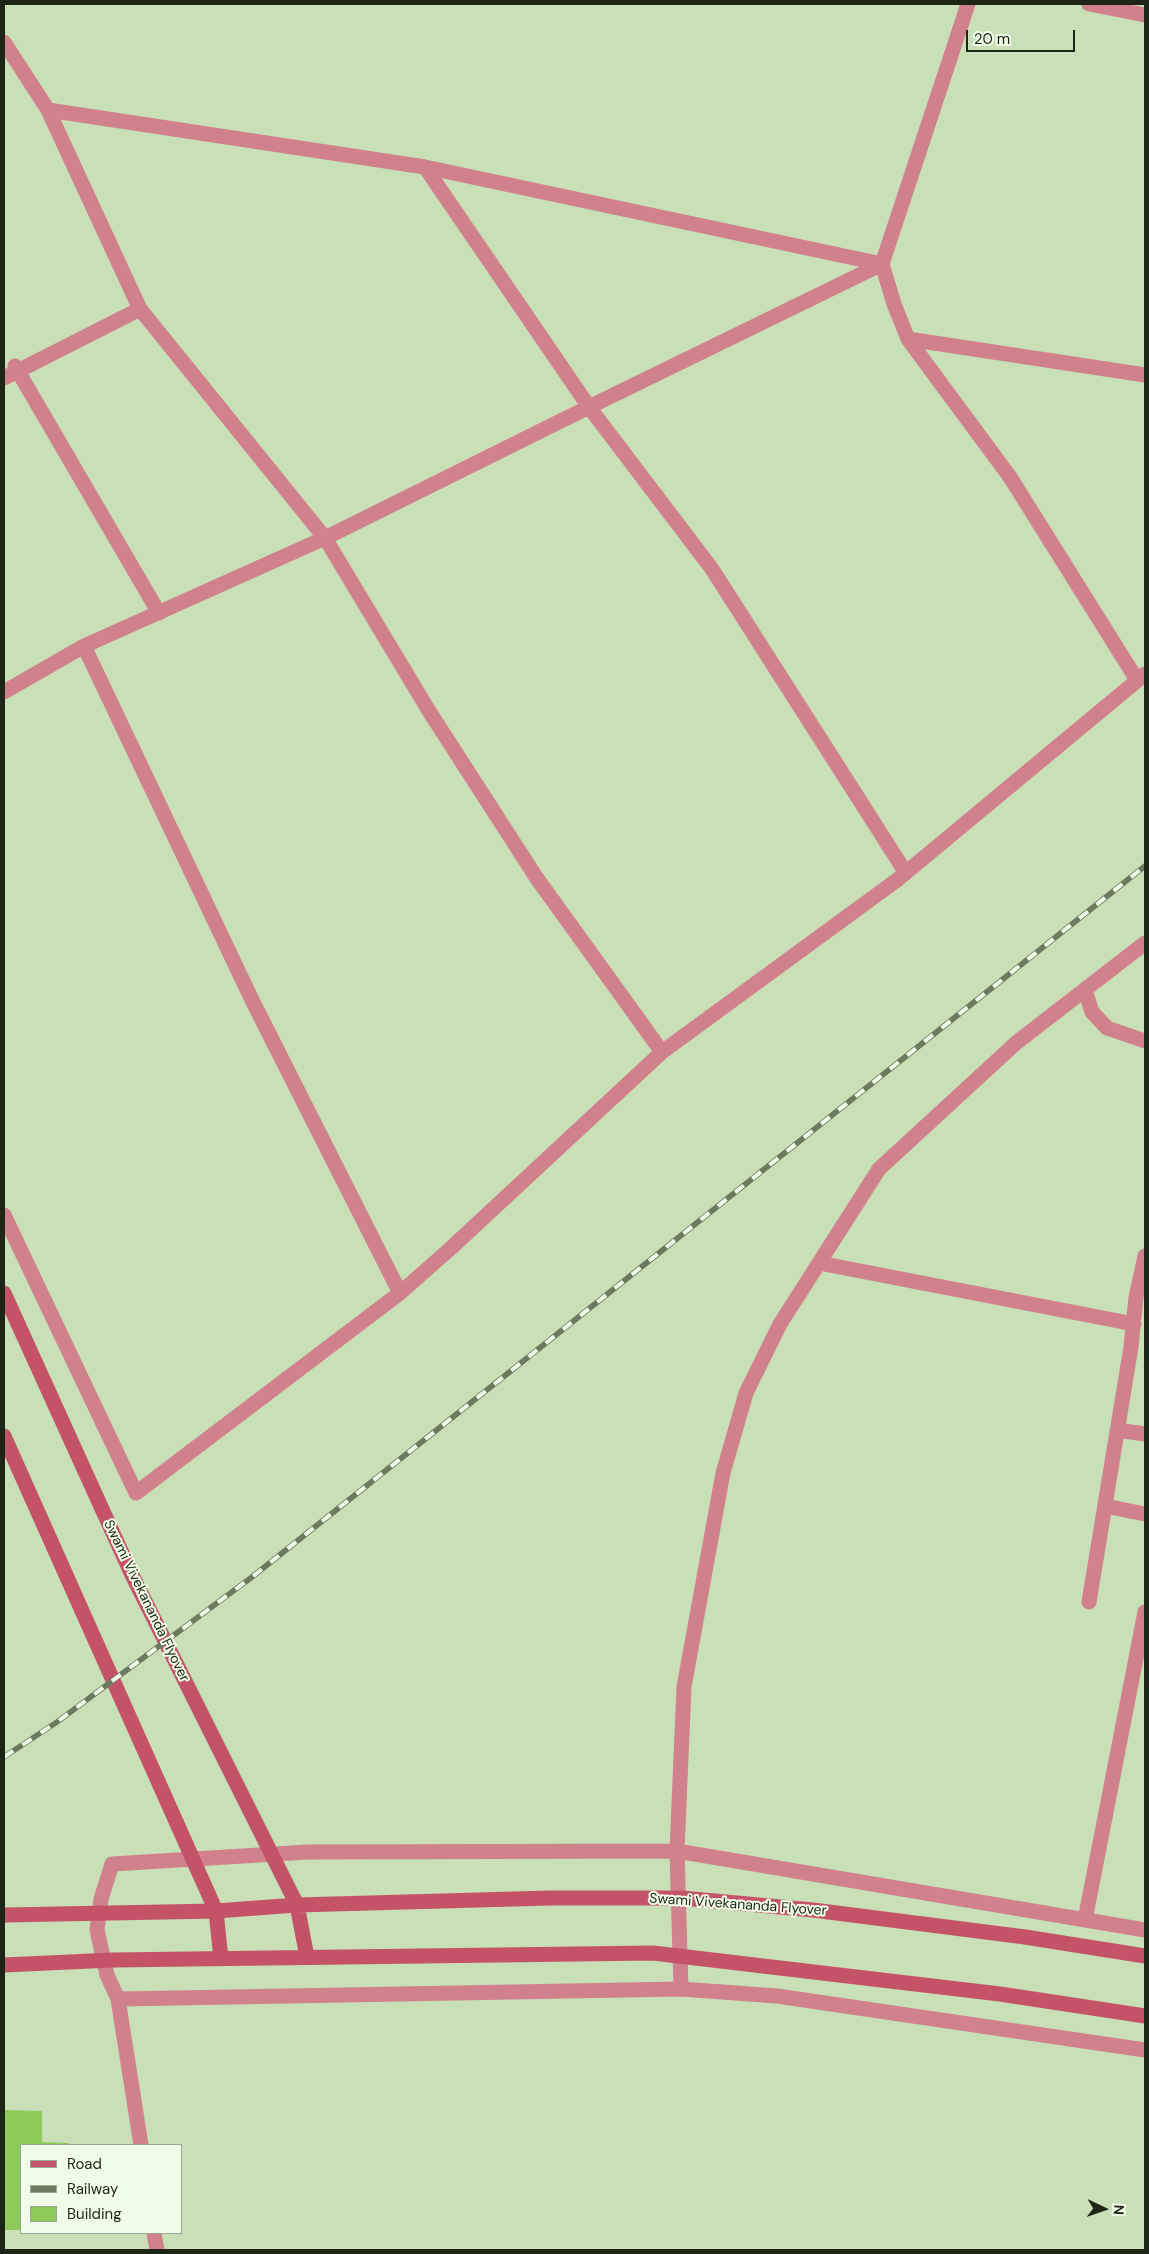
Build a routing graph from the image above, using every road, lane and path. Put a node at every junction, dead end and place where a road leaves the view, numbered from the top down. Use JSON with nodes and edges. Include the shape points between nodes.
{"nodes":[{"id":1,"x":968,"y":4,"type":"edge"},
{"id":2,"x":1089,"y":4,"type":"edge"},
{"id":3,"x":1145,"y":15,"type":"edge"},
{"id":4,"x":4,"y":42,"type":"edge"},
{"id":5,"x":48,"y":110,"type":"junction"},
{"id":6,"x":425,"y":167,"type":"junction"},
{"id":7,"x":882,"y":264,"type":"junction"},
{"id":8,"x":140,"y":309,"type":"junction"},
{"id":9,"x":908,"y":339,"type":"junction"},
{"id":10,"x":17,"y":368,"type":"junction"},
{"id":11,"x":1145,"y":376,"type":"edge"},
{"id":12,"x":4,"y":378,"type":"edge"},
{"id":13,"x":588,"y":406,"type":"junction"},
{"id":14,"x":325,"y":538,"type":"junction"},
{"id":15,"x":159,"y":613,"type":"junction"},
{"id":16,"x":84,"y":646,"type":"junction"},
{"id":17,"x":1141,"y":677,"type":"edge"},
{"id":18,"x":4,"y":692,"type":"edge"},
{"id":19,"x":906,"y":873,"type":"junction"},
{"id":20,"x":1145,"y":943,"type":"edge"},
{"id":21,"x":1085,"y":990,"type":"junction"},
{"id":22,"x":1145,"y":1041,"type":"edge"},
{"id":23,"x":662,"y":1052,"type":"junction"},
{"id":24,"x":4,"y":1215,"type":"edge"},
{"id":25,"x":1145,"y":1256,"type":"edge"},
{"id":26,"x":819,"y":1263,"type":"junction"},
{"id":27,"x":400,"y":1292,"type":"junction"},
{"id":28,"x":4,"y":1293,"type":"edge"},
{"id":29,"x":1141,"y":1298,"type":"edge"},
{"id":30,"x":1134,"y":1324,"type":"junction"},
{"id":31,"x":1138,"y":1348,"type":"edge"},
{"id":32,"x":1117,"y":1430,"type":"junction"},
{"id":33,"x":1145,"y":1434,"type":"edge"},
{"id":34,"x":4,"y":1436,"type":"edge"},
{"id":35,"x":1105,"y":1506,"type":"junction"},
{"id":36,"x":1145,"y":1514,"type":"edge"},
{"id":37,"x":1089,"y":1602,"type":"dead end"},
{"id":38,"x":1145,"y":1612,"type":"edge"},
{"id":39,"x":677,"y":1851,"type":"junction"},
{"id":40,"x":297,"y":1905,"type":"junction"},
{"id":41,"x":216,"y":1910,"type":"junction"},
{"id":42,"x":4,"y":1915,"type":"edge"},
{"id":43,"x":1084,"y":1920,"type":"junction"},
{"id":44,"x":1145,"y":1930,"type":"edge"},
{"id":45,"x":1145,"y":1956,"type":"edge"},
{"id":46,"x":307,"y":1957,"type":"junction"},
{"id":47,"x":221,"y":1959,"type":"junction"},
{"id":48,"x":4,"y":1965,"type":"edge"},
{"id":49,"x":681,"y":1989,"type":"junction"},
{"id":50,"x":118,"y":1999,"type":"junction"},
{"id":51,"x":1145,"y":2016,"type":"edge"},
{"id":52,"x":1145,"y":2050,"type":"edge"},
{"id":53,"x":141,"y":2144,"type":"edge"},
{"id":54,"x":154,"y":2234,"type":"edge"},
{"id":55,"x":156,"y":2250,"type":"edge"}],
"edges":[{"from":1,"to":7,"type":"street"},
{"from":2,"to":3,"type":"street"},
{"from":4,"to":5,"type":"street"},
{"from":5,"to":6,"type":"street"},
{"from":5,"to":8,"type":"street"},
{"from":6,"to":7,"type":"street"},
{"from":6,"to":13,"type":"street"},
{"from":7,"to":9,"type":"street"},
{"from":7,"to":13,"type":"street"},
{"from":8,"to":10,"type":"street"},
{"from":8,"to":14,"type":"street"},
{"from":9,"to":11,"type":"street"},
{"from":9,"to":17,"type":"street","via":[[1010,477]]},
{"from":10,"to":12,"type":"street"},
{"from":10,"to":15,"type":"street"},
{"from":13,"to":14,"type":"street"},
{"from":13,"to":19,"type":"street","via":[[712,569]]},
{"from":14,"to":15,"type":"street"},
{"from":14,"to":23,"type":"street","via":[[429,711],[536,877]]},
{"from":15,"to":16,"type":"street"},
{"from":16,"to":18,"type":"street"},
{"from":16,"to":27,"type":"street","via":[[252,1000]]},
{"from":17,"to":19,"type":"street"},
{"from":19,"to":23,"type":"street"},
{"from":20,"to":21,"type":"street"},
{"from":21,"to":22,"type":"street","via":[[1092,1012],[1107,1028]]},
{"from":21,"to":26,"type":"street","via":[[1016,1043],[878,1169]]},
{"from":23,"to":27,"type":"street"},
{"from":24,"to":27,"type":"street","via":[[136,1493]]},
{"from":25,"to":29,"type":"street"},
{"from":26,"to":30,"type":"street"},
{"from":26,"to":39,"type":"street","via":[[780,1324],[746,1393],[723,1473],[684,1687]]},
{"from":28,"to":40,"type":"main road","name":"Swami Vivekananda Flyover","via":[[132,1576]]},
{"from":29,"to":30,"type":"street"},
{"from":30,"to":31,"type":"street"},
{"from":31,"to":32,"type":"street"},
{"from":32,"to":33,"type":"street"},
{"from":32,"to":35,"type":"street"},
{"from":34,"to":41,"type":"main road"},
{"from":35,"to":36,"type":"street"},
{"from":35,"to":37,"type":"street"},
{"from":38,"to":43,"type":"street"},
{"from":39,"to":43,"type":"street"},
{"from":39,"to":49,"type":"street"},
{"from":39,"to":50,"type":"street","via":[[308,1852],[112,1864],[101,1899],[97,1930],[107,1975]]},
{"from":40,"to":41,"type":"main road","name":"Swami Vivekananda Flyover"},
{"from":40,"to":45,"type":"main road","name":"Swami Vivekananda Flyover","via":[[682,1898],[813,1910]]},
{"from":40,"to":46,"type":"main road","name":"Swami Vivekananda Flyover"},
{"from":41,"to":42,"type":"main road","name":"Swami Vivekananda Flyover"},
{"from":41,"to":47,"type":"main road"},
{"from":43,"to":44,"type":"street"},
{"from":46,"to":47,"type":"main road"},
{"from":46,"to":51,"type":"main road","via":[[653,1953],[1000,1994]]},
{"from":47,"to":48,"type":"main road"},
{"from":49,"to":50,"type":"street"},
{"from":49,"to":52,"type":"street","via":[[777,1996]]},
{"from":50,"to":53,"type":"street"},
{"from":54,"to":55,"type":"street"}]}
